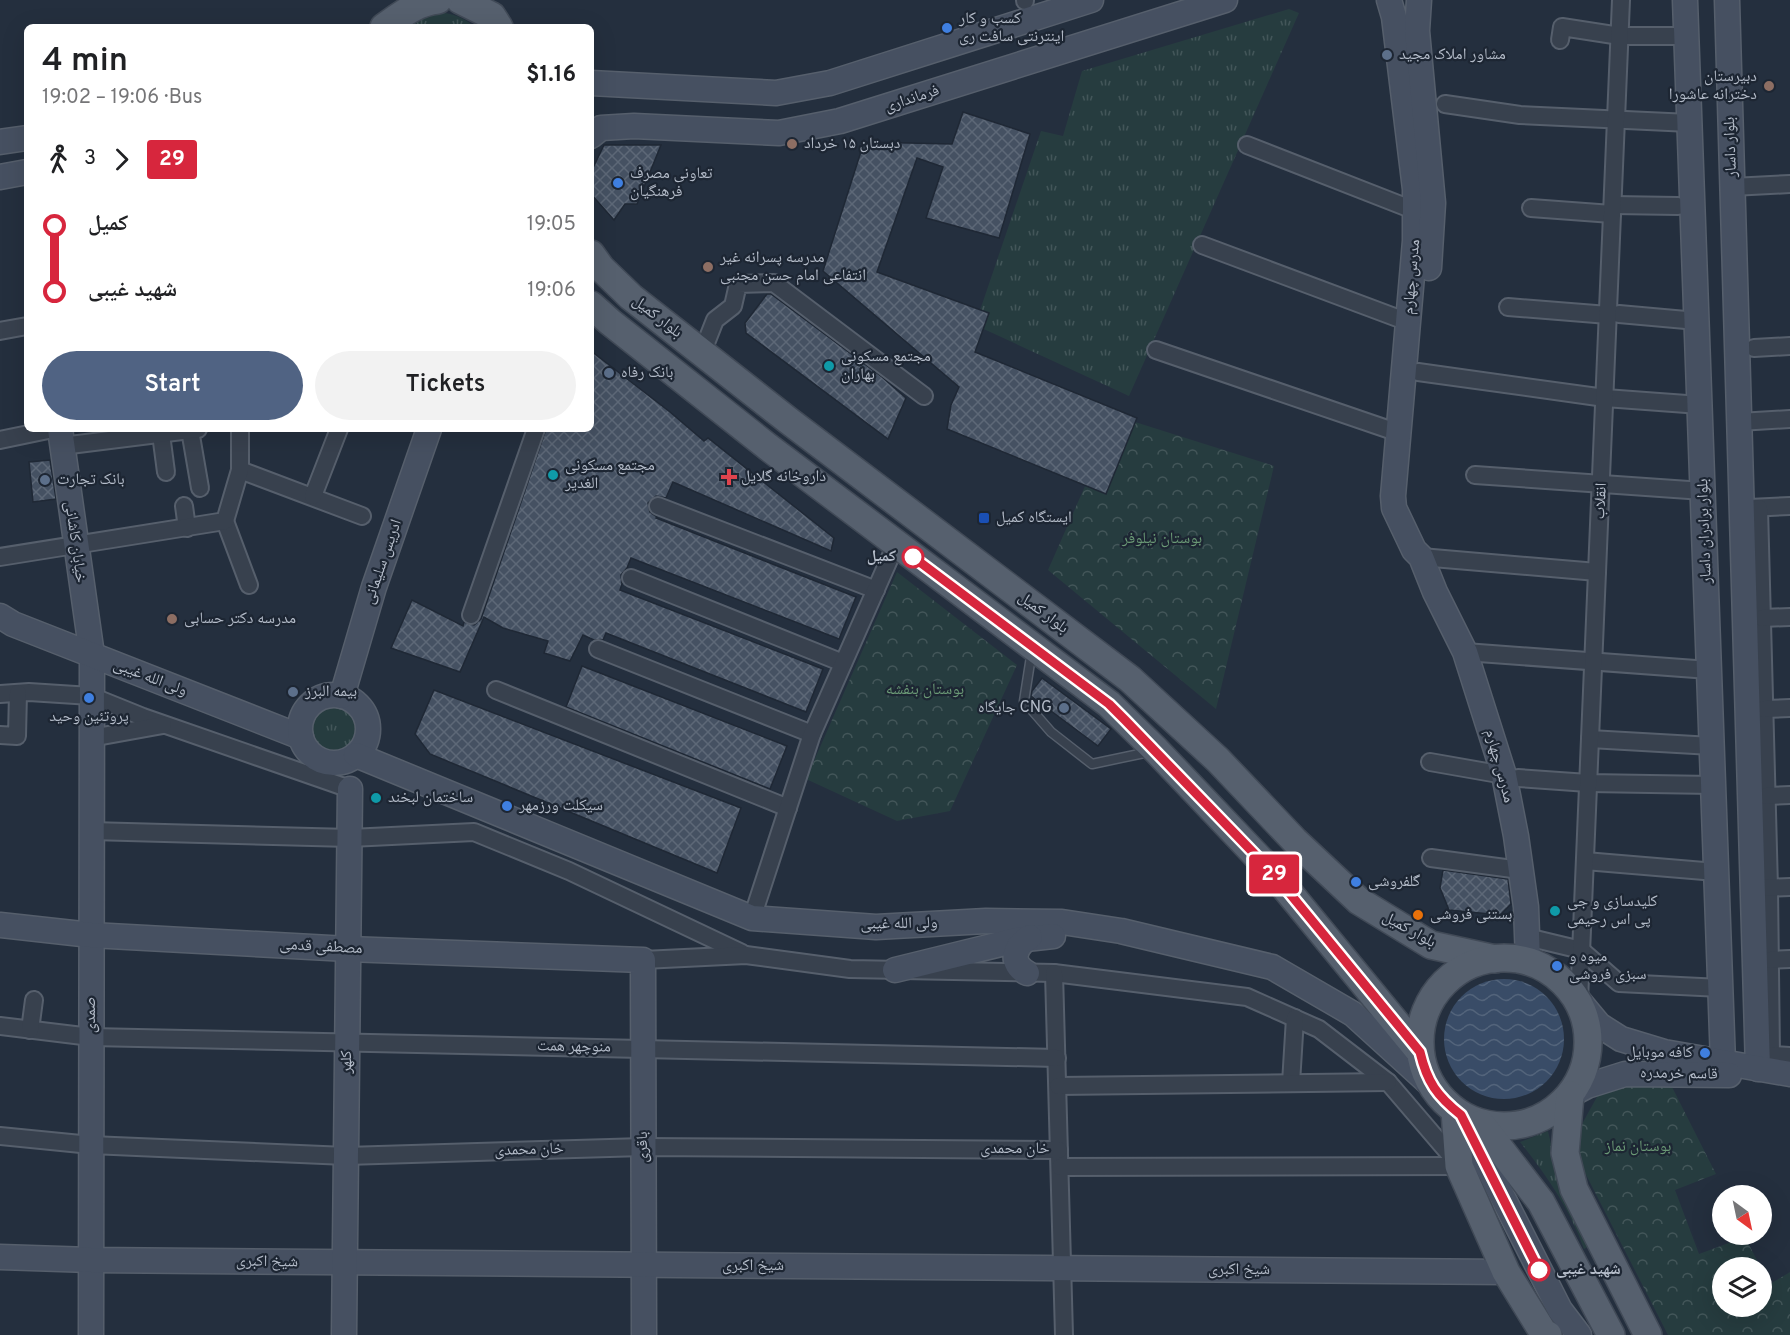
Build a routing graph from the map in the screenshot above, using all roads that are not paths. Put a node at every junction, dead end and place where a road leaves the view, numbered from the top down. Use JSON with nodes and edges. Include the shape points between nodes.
{"nodes":[{"id":1,"x":399,"y":0,"type":"edge"},
{"id":2,"x":438,"y":0,"type":"edge"},
{"id":3,"x":460,"y":0,"type":"edge"},
{"id":4,"x":1091,"y":0,"type":"edge"},
{"id":5,"x":1225,"y":0,"type":"edge"},
{"id":6,"x":1389,"y":0,"type":"edge"},
{"id":7,"x":1419,"y":0,"type":"edge"},
{"id":8,"x":1621,"y":0,"type":"edge"},
{"id":9,"x":1685,"y":0,"type":"edge"},
{"id":10,"x":1727,"y":0,"type":"edge"},
{"id":11,"x":494,"y":11,"type":"edge"},
{"id":12,"x":385,"y":24,"type":"edge"},
{"id":13,"x":388,"y":24,"type":"edge"},
{"id":14,"x":1620,"y":36,"type":"junction"},
{"id":15,"x":1687,"y":36,"type":"junction"},
{"id":16,"x":1560,"y":40,"type":"dead end"},
{"id":17,"x":830,"y":82,"type":"junction"},
{"id":18,"x":594,"y":83,"type":"edge"},
{"id":19,"x":1445,"y":104,"type":"dead end"},
{"id":20,"x":840,"y":121,"type":"junction"},
{"id":21,"x":1616,"y":121,"type":"junction"},
{"id":22,"x":1690,"y":123,"type":"junction"},
{"id":23,"x":594,"y":134,"type":"edge"},
{"id":24,"x":24,"y":138,"type":"edge"},
{"id":25,"x":0,"y":142,"type":"edge"},
{"id":26,"x":1247,"y":145,"type":"dead end"},
{"id":27,"x":24,"y":173,"type":"edge"},
{"id":28,"x":0,"y":177,"type":"edge"},
{"id":29,"x":1790,"y":184,"type":"edge"},
{"id":30,"x":1732,"y":187,"type":"junction"},
{"id":31,"x":1685,"y":197,"type":"junction"},
{"id":32,"x":1531,"y":208,"type":"dead end"},
{"id":33,"x":1613,"y":209,"type":"junction"},
{"id":34,"x":1416,"y":211,"type":"junction"},
{"id":35,"x":1202,"y":245,"type":"dead end"},
{"id":36,"x":594,"y":258,"type":"edge"},
{"id":37,"x":1508,"y":307,"type":"dead end"},
{"id":38,"x":594,"y":308,"type":"edge"},
{"id":39,"x":1613,"y":314,"type":"junction"},
{"id":40,"x":1697,"y":321,"type":"junction"},
{"id":41,"x":1408,"y":322,"type":"junction"},
{"id":42,"x":24,"y":327,"type":"edge"},
{"id":43,"x":0,"y":331,"type":"edge"},
{"id":44,"x":1790,"y":346,"type":"edge"},
{"id":45,"x":1754,"y":348,"type":"dead end"},
{"id":46,"x":1156,"y":350,"type":"dead end"},
{"id":47,"x":702,"y":353,"type":"junction"},
{"id":48,"x":1418,"y":372,"type":"junction"},
{"id":49,"x":924,"y":396,"type":"dead end"},
{"id":50,"x":1605,"y":398,"type":"junction"},
{"id":51,"x":1700,"y":405,"type":"junction"},
{"id":52,"x":1790,"y":419,"type":"edge"},
{"id":53,"x":1739,"y":422,"type":"junction"},
{"id":54,"x":164,"y":432,"type":"edge"},
{"id":55,"x":194,"y":432,"type":"edge"},
{"id":56,"x":240,"y":432,"type":"edge"},
{"id":57,"x":338,"y":432,"type":"edge"},
{"id":58,"x":428,"y":432,"type":"edge"},
{"id":59,"x":535,"y":432,"type":"edge"},
{"id":60,"x":1399,"y":433,"type":"junction"},
{"id":61,"x":58,"y":435,"type":"edge"},
{"id":62,"x":0,"y":440,"type":"edge"},
{"id":63,"x":240,"y":471,"type":"junction"},
{"id":64,"x":166,"y":472,"type":"dead end"},
{"id":65,"x":1475,"y":475,"type":"dead end"},
{"id":66,"x":1602,"y":485,"type":"junction"},
{"id":67,"x":200,"y":488,"type":"dead end"},
{"id":68,"x":313,"y":496,"type":"junction"},
{"id":69,"x":1703,"y":501,"type":"junction"},
{"id":70,"x":184,"y":506,"type":"dead end"},
{"id":71,"x":658,"y":506,"type":"dead end"},
{"id":72,"x":1790,"y":506,"type":"edge"},
{"id":73,"x":1750,"y":508,"type":"junction"},
{"id":74,"x":362,"y":516,"type":"dead end"},
{"id":75,"x":225,"y":520,"type":"junction"},
{"id":76,"x":187,"y":528,"type":"junction"},
{"id":77,"x":75,"y":544,"type":"junction"},
{"id":78,"x":896,"y":544,"type":"junction"},
{"id":79,"x":1417,"y":554,"type":"junction"},
{"id":80,"x":0,"y":557,"type":"edge"},
{"id":81,"x":1597,"y":572,"type":"junction"},
{"id":82,"x":631,"y":578,"type":"dead end"},
{"id":83,"x":249,"y":585,"type":"dead end"},
{"id":84,"x":876,"y":590,"type":"junction"},
{"id":85,"x":471,"y":615,"type":"dead end"},
{"id":86,"x":0,"y":616,"type":"edge"},
{"id":87,"x":1790,"y":617,"type":"edge"},
{"id":88,"x":1762,"y":618,"type":"junction"},
{"id":89,"x":1032,"y":646,"type":"junction"},
{"id":90,"x":598,"y":649,"type":"dead end"},
{"id":91,"x":1465,"y":652,"type":"junction"},
{"id":92,"x":92,"y":655,"type":"junction"},
{"id":93,"x":1593,"y":661,"type":"junction"},
{"id":94,"x":843,"y":663,"type":"junction"},
{"id":95,"x":1709,"y":670,"type":"junction"},
{"id":96,"x":496,"y":690,"type":"dead end"},
{"id":97,"x":18,"y":693,"type":"junction"},
{"id":98,"x":0,"y":694,"type":"edge"},
{"id":99,"x":91,"y":696,"type":"junction"},
{"id":100,"x":342,"y":696,"type":"junction"},
{"id":101,"x":1790,"y":708,"type":"edge"},
{"id":102,"x":1764,"y":709,"type":"junction"},
{"id":103,"x":164,"y":725,"type":"junction"},
{"id":104,"x":812,"y":734,"type":"junction"},
{"id":105,"x":0,"y":735,"type":"edge"},
{"id":106,"x":301,"y":737,"type":"junction"},
{"id":107,"x":91,"y":738,"type":"junction"},
{"id":108,"x":1590,"y":740,"type":"junction"},
{"id":109,"x":1712,"y":746,"type":"junction"},
{"id":110,"x":1156,"y":750,"type":"junction"},
{"id":111,"x":356,"y":754,"type":"junction"},
{"id":112,"x":1430,"y":762,"type":"dead end"},
{"id":113,"x":1511,"y":776,"type":"junction"},
{"id":114,"x":1588,"y":783,"type":"junction"},
{"id":115,"x":1713,"y":785,"type":"junction"},
{"id":116,"x":350,"y":789,"type":"joint"},
{"id":117,"x":1790,"y":795,"type":"edge"},
{"id":118,"x":1766,"y":796,"type":"junction"},
{"id":119,"x":788,"y":808,"type":"junction"},
{"id":120,"x":91,"y":831,"type":"junction"},
{"id":121,"x":350,"y":838,"type":"junction"},
{"id":122,"x":1431,"y":858,"type":"dead end"},
{"id":123,"x":1585,"y":861,"type":"junction"},
{"id":124,"x":1520,"y":870,"type":"junction"},
{"id":125,"x":1716,"y":872,"type":"junction"},
{"id":126,"x":1790,"y":887,"type":"edge"},
{"id":127,"x":1761,"y":888,"type":"junction"},
{"id":128,"x":752,"y":918,"type":"junction"},
{"id":129,"x":0,"y":926,"type":"edge"},
{"id":130,"x":91,"y":935,"type":"junction"},
{"id":131,"x":1137,"y":936,"type":"junction"},
{"id":132,"x":1030,"y":937,"type":"junction"},
{"id":133,"x":348,"y":949,"type":"junction"},
{"id":134,"x":1527,"y":949,"type":"junction"},
{"id":135,"x":1581,"y":950,"type":"junction"},
{"id":136,"x":746,"y":955,"type":"junction"},
{"id":137,"x":1495,"y":959,"type":"junction"},
{"id":138,"x":1790,"y":959,"type":"edge"},
{"id":139,"x":643,"y":960,"type":"junction"},
{"id":140,"x":1770,"y":960,"type":"junction"},
{"id":141,"x":895,"y":970,"type":"junction"},
{"id":142,"x":1027,"y":973,"type":"junction"},
{"id":143,"x":1054,"y":973,"type":"junction"},
{"id":144,"x":1721,"y":988,"type":"junction"},
{"id":145,"x":34,"y":1000,"type":"dead end"},
{"id":146,"x":1579,"y":1001,"type":"junction"},
{"id":147,"x":1295,"y":1018,"type":"junction"},
{"id":148,"x":0,"y":1026,"type":"edge"},
{"id":149,"x":30,"y":1030,"type":"junction"},
{"id":150,"x":91,"y":1037,"type":"junction"},
{"id":151,"x":347,"y":1042,"type":"junction"},
{"id":152,"x":643,"y":1048,"type":"junction"},
{"id":153,"x":1420,"y":1052,"type":"junction"},
{"id":154,"x":1790,"y":1056,"type":"edge"},
{"id":155,"x":1057,"y":1058,"type":"junction"},
{"id":156,"x":1723,"y":1062,"type":"junction"},
{"id":157,"x":1764,"y":1062,"type":"junction"},
{"id":158,"x":1790,"y":1074,"type":"edge"},
{"id":159,"x":1388,"y":1082,"type":"junction"},
{"id":160,"x":1291,"y":1083,"type":"junction"},
{"id":161,"x":1430,"y":1084,"type":"junction"},
{"id":162,"x":1058,"y":1086,"type":"junction"},
{"id":163,"x":1570,"y":1095,"type":"junction"},
{"id":164,"x":1466,"y":1116,"type":"junction"},
{"id":165,"x":0,"y":1136,"type":"edge"},
{"id":166,"x":91,"y":1145,"type":"junction"},
{"id":167,"x":643,"y":1147,"type":"junction"},
{"id":168,"x":1059,"y":1149,"type":"junction"},
{"id":169,"x":346,"y":1156,"type":"junction"},
{"id":170,"x":1460,"y":1166,"type":"junction"},
{"id":171,"x":1060,"y":1167,"type":"junction"},
{"id":172,"x":0,"y":1257,"type":"edge"},
{"id":173,"x":91,"y":1260,"type":"junction"},
{"id":174,"x":345,"y":1262,"type":"junction"},
{"id":175,"x":644,"y":1265,"type":"junction"},
{"id":176,"x":1063,"y":1268,"type":"junction"},
{"id":177,"x":1506,"y":1272,"type":"junction"},
{"id":178,"x":91,"y":1335,"type":"edge"},
{"id":179,"x":344,"y":1335,"type":"edge"},
{"id":180,"x":644,"y":1335,"type":"edge"},
{"id":181,"x":1065,"y":1335,"type":"edge"},
{"id":182,"x":1548,"y":1335,"type":"edge"},
{"id":183,"x":1579,"y":1335,"type":"edge"},
{"id":184,"x":1611,"y":1335,"type":"edge"},
{"id":185,"x":1648,"y":1335,"type":"edge"}],
"edges":[{"from":1,"to":12,"type":"main road"},
{"from":2,"to":13,"type":"main road","via":[[428,1]]},
{"from":3,"to":11,"type":"main road"},
{"from":4,"to":17,"type":"street"},
{"from":5,"to":20,"type":"street","name":"فرمانداری"},
{"from":6,"to":34,"type":"street","name":"مدرس چهارم"},
{"from":7,"to":48,"type":"street","name":"مدرس چهارم","via":[[1417,31],[1433,203]]},
{"from":8,"to":14,"type":"street","name":"انقلاب"},
{"from":9,"to":15,"type":"street","name":"بلوار برادران داسار"},
{"from":10,"to":30,"type":"street","name":"بلوار داسار"},
{"from":14,"to":15,"type":"street"},
{"from":14,"to":16,"type":"street","via":[[1562,27]]},
{"from":14,"to":21,"type":"street","name":"انقلاب"},
{"from":15,"to":22,"type":"street","name":"بلوار برادران داسار"},
{"from":17,"to":18,"type":"street","via":[[776,93]]},
{"from":17,"to":20,"type":"street"},
{"from":19,"to":21,"type":"street","via":[[1520,115]]},
{"from":20,"to":23,"type":"street","name":"فرمانداری","via":[[779,133],[634,126],[601,128]]},
{"from":21,"to":22,"type":"street"},
{"from":21,"to":33,"type":"street","name":"انقلاب"},
{"from":22,"to":31,"type":"street","name":"بلوار برادران داسار"},
{"from":24,"to":25,"type":"street"},
{"from":26,"to":34,"type":"street"},
{"from":27,"to":28,"type":"street"},
{"from":29,"to":30,"type":"street"},
{"from":30,"to":31,"type":"street"},
{"from":30,"to":53,"type":"street"},
{"from":31,"to":33,"type":"street"},
{"from":31,"to":40,"type":"street","name":"بلوار برادران داسار"},
{"from":32,"to":33,"type":"street"},
{"from":33,"to":39,"type":"street","name":"انقلاب"},
{"from":34,"to":41,"type":"street","name":"مدرس چهارم"},
{"from":35,"to":41,"type":"street"},
{"from":36,"to":47,"type":"main road","name":"بلوار کمیل","via":[[631,297]]},
{"from":37,"to":39,"type":"street"},
{"from":38,"to":78,"type":"main road","name":"بلوار کمیل"},
{"from":39,"to":40,"type":"street"},
{"from":39,"to":50,"type":"street","name":"انقلاب"},
{"from":40,"to":51,"type":"street","name":"بلوار برادران داسار"},
{"from":41,"to":60,"type":"street","name":"مدرس چهارم"},
{"from":42,"to":43,"type":"street"},
{"from":44,"to":45,"type":"street"},
{"from":46,"to":60,"type":"street"},
{"from":47,"to":49,"type":"street","via":[[715,320],[732,306],[738,284],[774,283]]},
{"from":47,"to":137,"type":"main road","name":"بلوار کمیل","via":[[1130,679],[1218,760],[1359,901],[1431,945]]},
{"from":48,"to":50,"type":"street"},
{"from":48,"to":79,"type":"street","name":"مدرس چهارم","via":[[1407,477],[1408,511]]},
{"from":50,"to":51,"type":"street"},
{"from":50,"to":66,"type":"street","name":"انقلاب"},
{"from":51,"to":69,"type":"street","name":"بلوار برادران داسار"},
{"from":52,"to":53,"type":"street"},
{"from":53,"to":73,"type":"street"},
{"from":54,"to":61,"type":"street"},
{"from":54,"to":64,"type":"street"},
{"from":55,"to":67,"type":"street"},
{"from":56,"to":63,"type":"street"},
{"from":57,"to":68,"type":"street"},
{"from":58,"to":100,"type":"street","name":"ادریس سلیمانی","via":[[374,587]]},
{"from":59,"to":85,"type":"street"},
{"from":60,"to":79,"type":"street","name":"مدرس چهارم","via":[[1394,502]]},
{"from":61,"to":62,"type":"street"},
{"from":61,"to":77,"type":"street","name":"خیابان کاشانی"},
{"from":63,"to":68,"type":"street"},
{"from":63,"to":75,"type":"street"},
{"from":65,"to":66,"type":"street"},
{"from":66,"to":69,"type":"street"},
{"from":66,"to":81,"type":"street","name":"انقلاب"},
{"from":68,"to":74,"type":"street"},
{"from":69,"to":73,"type":"street"},
{"from":69,"to":95,"type":"street","name":"بلوار برادران داسار"},
{"from":70,"to":76,"type":"street"},
{"from":71,"to":84,"type":"street"},
{"from":72,"to":73,"type":"street"},
{"from":73,"to":88,"type":"street"},
{"from":73,"to":127,"type":"street"},
{"from":75,"to":76,"type":"street"},
{"from":75,"to":83,"type":"street"},
{"from":76,"to":77,"type":"street"},
{"from":77,"to":80,"type":"street"},
{"from":77,"to":92,"type":"street","name":"خیابان کاشانی"},
{"from":78,"to":84,"type":"street"},
{"from":78,"to":89,"type":"main road","name":"بلوار کمیل"},
{"from":79,"to":81,"type":"street"},
{"from":79,"to":91,"type":"street","name":"مدرس چهارم"},
{"from":81,"to":93,"type":"street","name":"انقلاب"},
{"from":82,"to":94,"type":"street"},
{"from":84,"to":94,"type":"street"},
{"from":86,"to":92,"type":"street","name":"ولی الله غیبی"},
{"from":87,"to":88,"type":"street"},
{"from":88,"to":102,"type":"street"},
{"from":89,"to":110,"type":"main road","name":"بلوار کمیل","via":[[1109,704]]},
{"from":89,"to":110,"type":"lane","via":[[1024,701],[1051,732],[1092,764]]},
{"from":90,"to":104,"type":"street"},
{"from":91,"to":93,"type":"street"},
{"from":91,"to":113,"type":"street","name":"مدرس چهارم"},
{"from":92,"to":99,"type":"street","name":"خیابان کاشانی"},
{"from":92,"to":106,"type":"street","name":"ولی الله غیبی"},
{"from":93,"to":95,"type":"street"},
{"from":93,"to":108,"type":"street","name":"انقلاب"},
{"from":94,"to":104,"type":"street"},
{"from":95,"to":109,"type":"street","name":"بلوار برادران داسار"},
{"from":96,"to":119,"type":"street"},
{"from":97,"to":98,"type":"street"},
{"from":97,"to":99,"type":"street"},
{"from":97,"to":105,"type":"street","via":[[17,736]]},
{"from":99,"to":103,"type":"street"},
{"from":99,"to":107,"type":"street","name":"صمدی"},
{"from":100,"to":106,"type":"street","via":[[319,698],[310,705],[303,715]]},
{"from":100,"to":111,"type":"street","via":[[352,699],[366,716],[367,736]]},
{"from":101,"to":102,"type":"street"},
{"from":102,"to":118,"type":"street"},
{"from":103,"to":107,"type":"street"},
{"from":103,"to":116,"type":"street"},
{"from":104,"to":119,"type":"street"},
{"from":106,"to":111,"type":"street","via":[[306,748],[324,761],[347,760]]},
{"from":107,"to":120,"type":"street","name":"صمدی"},
{"from":108,"to":109,"type":"street"},
{"from":108,"to":114,"type":"street","name":"انقلاب"},
{"from":109,"to":115,"type":"street","name":"بلوار برادران داسار"},
{"from":110,"to":153,"type":"main road","name":"بلوار کمیل","via":[[1273,873]]},
{"from":111,"to":128,"type":"street","name":"ولی الله غیبی"},
{"from":112,"to":113,"type":"street"},
{"from":113,"to":114,"type":"street"},
{"from":113,"to":124,"type":"street","name":"مدرس چهارم"},
{"from":114,"to":115,"type":"street"},
{"from":114,"to":123,"type":"street","name":"انقلاب"},
{"from":115,"to":125,"type":"street","name":"بلوار برادران داسار"},
{"from":116,"to":121,"type":"street","name":"کلهر"},
{"from":117,"to":118,"type":"street"},
{"from":118,"to":127,"type":"street"},
{"from":119,"to":128,"type":"street"},
{"from":120,"to":121,"type":"street"},
{"from":120,"to":130,"type":"street","name":"صمدی"},
{"from":121,"to":133,"type":"street","name":"کلهر"},
{"from":121,"to":136,"type":"street","via":[[474,832],[569,871]]},
{"from":122,"to":124,"type":"street"},
{"from":123,"to":125,"type":"street"},
{"from":123,"to":135,"type":"street","name":"انقلاب"},
{"from":124,"to":134,"type":"street","name":"مدرس چهارم"},
{"from":125,"to":144,"type":"street","name":"بلوار برادران داسار"},
{"from":126,"to":127,"type":"street"},
{"from":127,"to":140,"type":"street"},
{"from":127,"to":157,"type":"street"},
{"from":128,"to":131,"type":"street","name":"ولی الله غیبی","via":[[876,927],[986,921],[1062,922]]},
{"from":129,"to":130,"type":"street","name":"مصطفی قدمی"},
{"from":130,"to":133,"type":"street","name":"مصطفی قدمی"},
{"from":130,"to":150,"type":"street","name":"صمدی"},
{"from":131,"to":132,"type":"street"},
{"from":131,"to":161,"type":"street","name":"ولی الله غیبی","via":[[1272,967],[1353,1014]]},
{"from":132,"to":141,"type":"street"},
{"from":132,"to":142,"type":"street","via":[[1019,944],[1015,954],[1018,965]]},
{"from":133,"to":139,"type":"street","name":"مصطفی قدمی"},
{"from":133,"to":151,"type":"street","name":"کلهر"},
{"from":134,"to":135,"type":"street"},
{"from":134,"to":137,"type":"main road","via":[[1511,958]]},
{"from":134,"to":146,"type":"main road"},
{"from":135,"to":144,"type":"street","via":[[1619,983]]},
{"from":135,"to":146,"type":"street","name":"انقلاب"},
{"from":136,"to":139,"type":"street"},
{"from":136,"to":141,"type":"street","via":[[850,969]]},
{"from":137,"to":153,"type":"main road","via":[[1469,966],[1447,980],[1431,1001],[1422,1026]]},
{"from":138,"to":140,"type":"street"},
{"from":139,"to":152,"type":"street","name":"باقری"},
{"from":140,"to":157,"type":"street"},
{"from":141,"to":142,"type":"street"},
{"from":142,"to":143,"type":"street"},
{"from":143,"to":147,"type":"street","via":[[1247,997]]},
{"from":143,"to":155,"type":"street"},
{"from":144,"to":156,"type":"street","name":"بلوار برادران داسار"},
{"from":145,"to":149,"type":"street"},
{"from":146,"to":156,"type":"street","via":[[1599,1025],[1621,1039],[1664,1052]]},
{"from":146,"to":163,"type":"main road","via":[[1587,1024],[1589,1049],[1583,1074]]},
{"from":147,"to":159,"type":"street","via":[[1319,1029]]},
{"from":147,"to":160,"type":"street"},
{"from":148,"to":149,"type":"street","name":"منوچهر همت"},
{"from":149,"to":150,"type":"street","name":"منوچهر همت"},
{"from":150,"to":151,"type":"street","name":"منوچهر همت"},
{"from":150,"to":166,"type":"street","name":"صمدی"},
{"from":151,"to":152,"type":"street","name":"منوچهر همت"},
{"from":151,"to":169,"type":"street","name":"کلهر"},
{"from":152,"to":155,"type":"street","name":"منوچهر همت"},
{"from":152,"to":167,"type":"street","name":"باقری"},
{"from":153,"to":161,"type":"main road"},
{"from":154,"to":157,"type":"street"},
{"from":155,"to":162,"type":"street"},
{"from":156,"to":157,"type":"street"},
{"from":157,"to":158,"type":"street","name":"قاسم خرمدره"},
{"from":157,"to":163,"type":"street","name":"قاسم خرمدره","via":[[1723,1076],[1625,1074]]},
{"from":159,"to":160,"type":"street"},
{"from":159,"to":170,"type":"street"},
{"from":160,"to":162,"type":"street"},
{"from":161,"to":164,"type":"main road","via":[[1443,1101]]},
{"from":162,"to":168,"type":"street"},
{"from":163,"to":164,"type":"main road","via":[[1552,1112],[1530,1123],[1506,1127]]},
{"from":163,"to":185,"type":"main road","via":[[1565,1153],[1574,1189]]},
{"from":164,"to":170,"type":"main road"},
{"from":164,"to":183,"type":"street","via":[[1560,1310]]},
{"from":164,"to":184,"type":"main road","via":[[1541,1202]]},
{"from":165,"to":166,"type":"street","name":"خان محمدی"},
{"from":166,"to":169,"type":"street","name":"خان محمدی"},
{"from":166,"to":173,"type":"street","name":"صمدی"},
{"from":167,"to":168,"type":"street","name":"خان محمدی"},
{"from":167,"to":169,"type":"street","name":"خان محمدی"},
{"from":167,"to":175,"type":"street","name":"باقری"},
{"from":168,"to":171,"type":"street"},
{"from":169,"to":174,"type":"street","name":"کلهر"},
{"from":170,"to":171,"type":"street"},
{"from":170,"to":177,"type":"main road"},
{"from":171,"to":176,"type":"street"},
{"from":172,"to":173,"type":"street","name":"شیخ اکبری"},
{"from":173,"to":174,"type":"street","name":"شیخ اکبری"},
{"from":173,"to":178,"type":"street","name":"صمدی"},
{"from":174,"to":175,"type":"street","name":"شیخ اکبری"},
{"from":174,"to":179,"type":"street","name":"کلهر"},
{"from":175,"to":176,"type":"street","name":"شیخ اکبری"},
{"from":175,"to":180,"type":"street","name":"باقری"},
{"from":176,"to":177,"type":"street","name":"شیخ اکبری"},
{"from":176,"to":181,"type":"street"},
{"from":177,"to":182,"type":"main road"}]}
